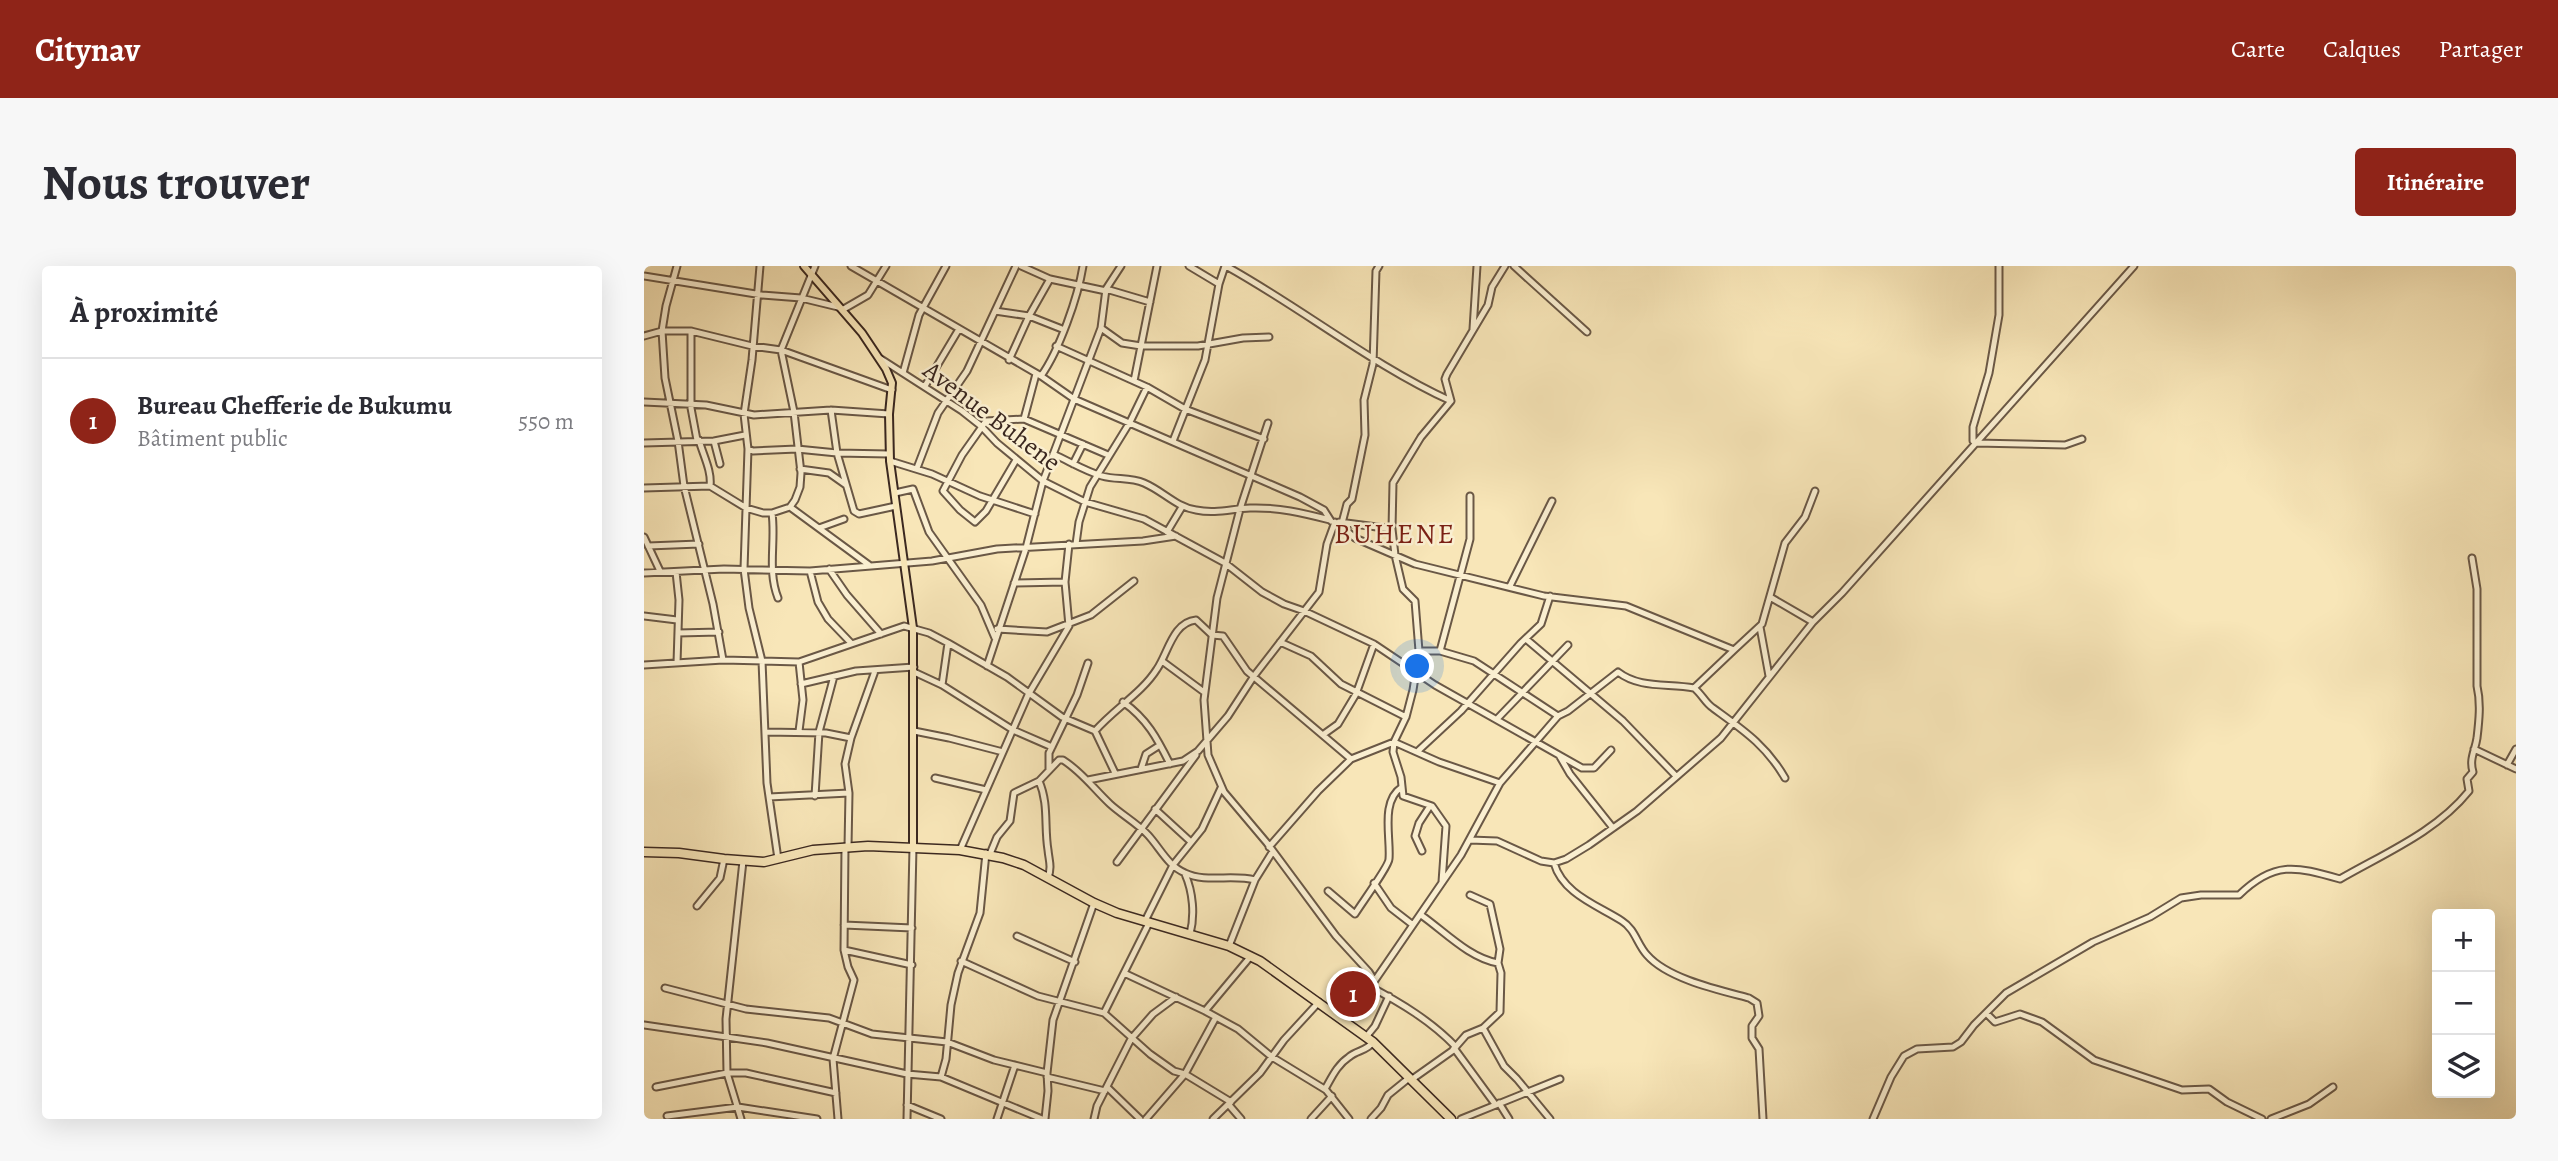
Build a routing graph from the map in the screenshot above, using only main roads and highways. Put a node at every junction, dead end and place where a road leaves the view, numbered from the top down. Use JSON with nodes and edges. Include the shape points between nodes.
{"nodes":[{"id":1,"x":804,"y":266,"type":"edge"},
{"id":2,"x":914,"y":847,"type":"junction"},
{"id":3,"x":644,"y":852,"type":"edge"},
{"id":4,"x":1451,"y":1119,"type":"edge"}],
"edges":[{"from":1,"to":2,"type":"main road","via":[[878,357],[892,390],[890,457],[913,628]]},
{"from":2,"to":3,"type":"highway","via":[[813,850],[764,862]]},
{"from":2,"to":4,"type":"highway","via":[[988,853],[1024,865],[1094,903],[1251,956],[1347,1021]]}]}
